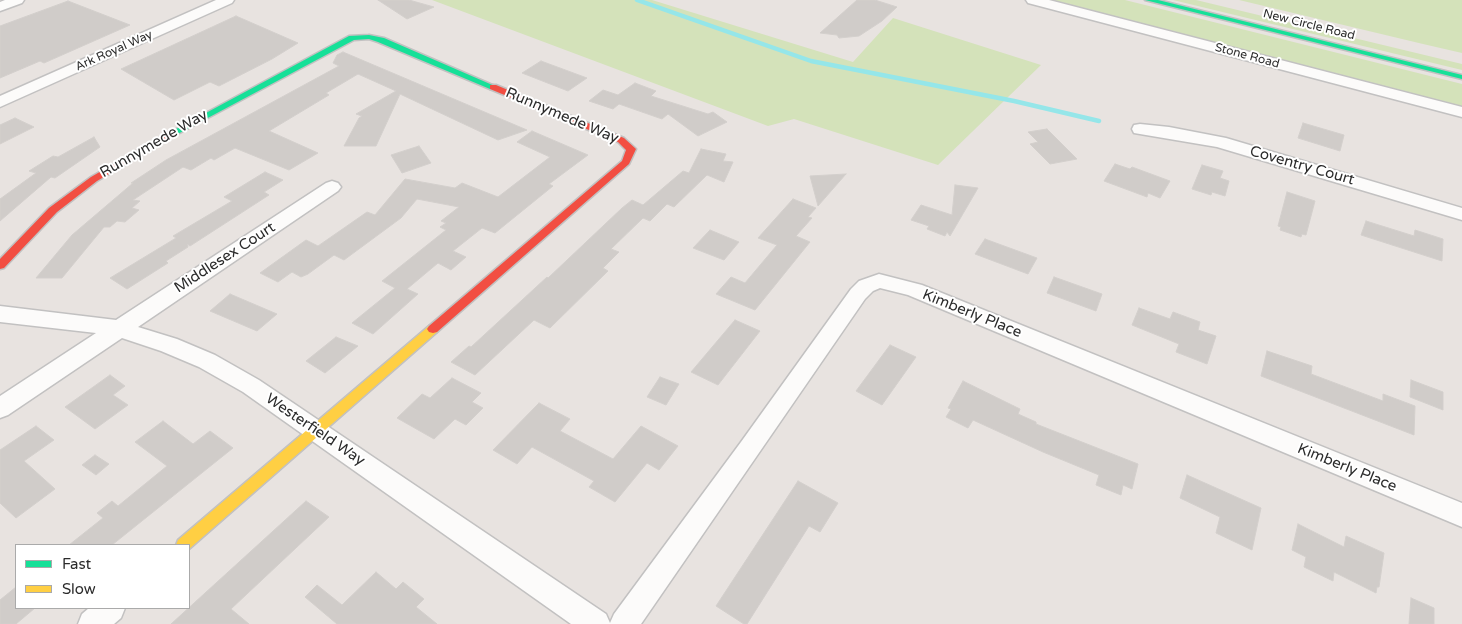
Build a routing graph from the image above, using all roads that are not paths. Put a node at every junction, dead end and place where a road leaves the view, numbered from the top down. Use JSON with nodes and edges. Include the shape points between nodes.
{"nodes":[{"id":1,"x":17,"y":0,"type":"edge"},
{"id":2,"x":227,"y":0,"type":"edge"},
{"id":3,"x":1032,"y":0,"type":"edge"},
{"id":4,"x":1149,"y":0,"type":"edge"},
{"id":5,"x":0,"y":7,"type":"edge"},
{"id":6,"x":1462,"y":77,"type":"edge"},
{"id":7,"x":0,"y":102,"type":"edge"},
{"id":8,"x":1462,"y":112,"type":"edge"},
{"id":9,"x":1140,"y":129,"type":"dead end"},
{"id":10,"x":332,"y":187,"type":"dead end"},
{"id":11,"x":1462,"y":214,"type":"edge"},
{"id":12,"x":0,"y":265,"type":"edge"},
{"id":13,"x":0,"y":314,"type":"edge"},
{"id":14,"x":117,"y":328,"type":"junction"},
{"id":15,"x":0,"y":408,"type":"edge"},
{"id":16,"x":316,"y":430,"type":"junction"},
{"id":17,"x":1462,"y":515,"type":"edge"},
{"id":18,"x":184,"y":544,"type":"edge"},
{"id":19,"x":110,"y":609,"type":"edge"},
{"id":20,"x":92,"y":624,"type":"edge"},
{"id":21,"x":596,"y":624,"type":"edge"},
{"id":22,"x":624,"y":624,"type":"edge"}],
"edges":[{"from":1,"to":5,"type":"street"},
{"from":2,"to":7,"type":"street","name":"Ark Royal Way"},
{"from":3,"to":8,"type":"street","name":"Stone Road"},
{"from":4,"to":6,"type":"main road","name":"New Circle Road"},
{"from":9,"to":11,"type":"street","name":"Coventry Court","via":[[1220,142]]},
{"from":10,"to":14,"type":"street","name":"Middlesex Court"},
{"from":12,"to":16,"type":"main road","name":"Runnymede Way","via":[[53,210],[94,179],[179,129],[352,38],[381,40],[626,144],[631,149],[626,162]]},
{"from":13,"to":14,"type":"street","name":"Westerfield Way"},
{"from":14,"to":15,"type":"street","name":"Middlesex Court"},
{"from":14,"to":16,"type":"street","name":"Westerfield Way","via":[[207,361]]},
{"from":16,"to":18,"type":"main road","name":"Runnymede Way"},
{"from":16,"to":21,"type":"street","name":"Westerfield Way"},
{"from":17,"to":22,"type":"street","name":"Kimberly Place","via":[[916,290],[879,282],[866,286],[858,294]]},
{"from":19,"to":20,"type":"street"}]}
